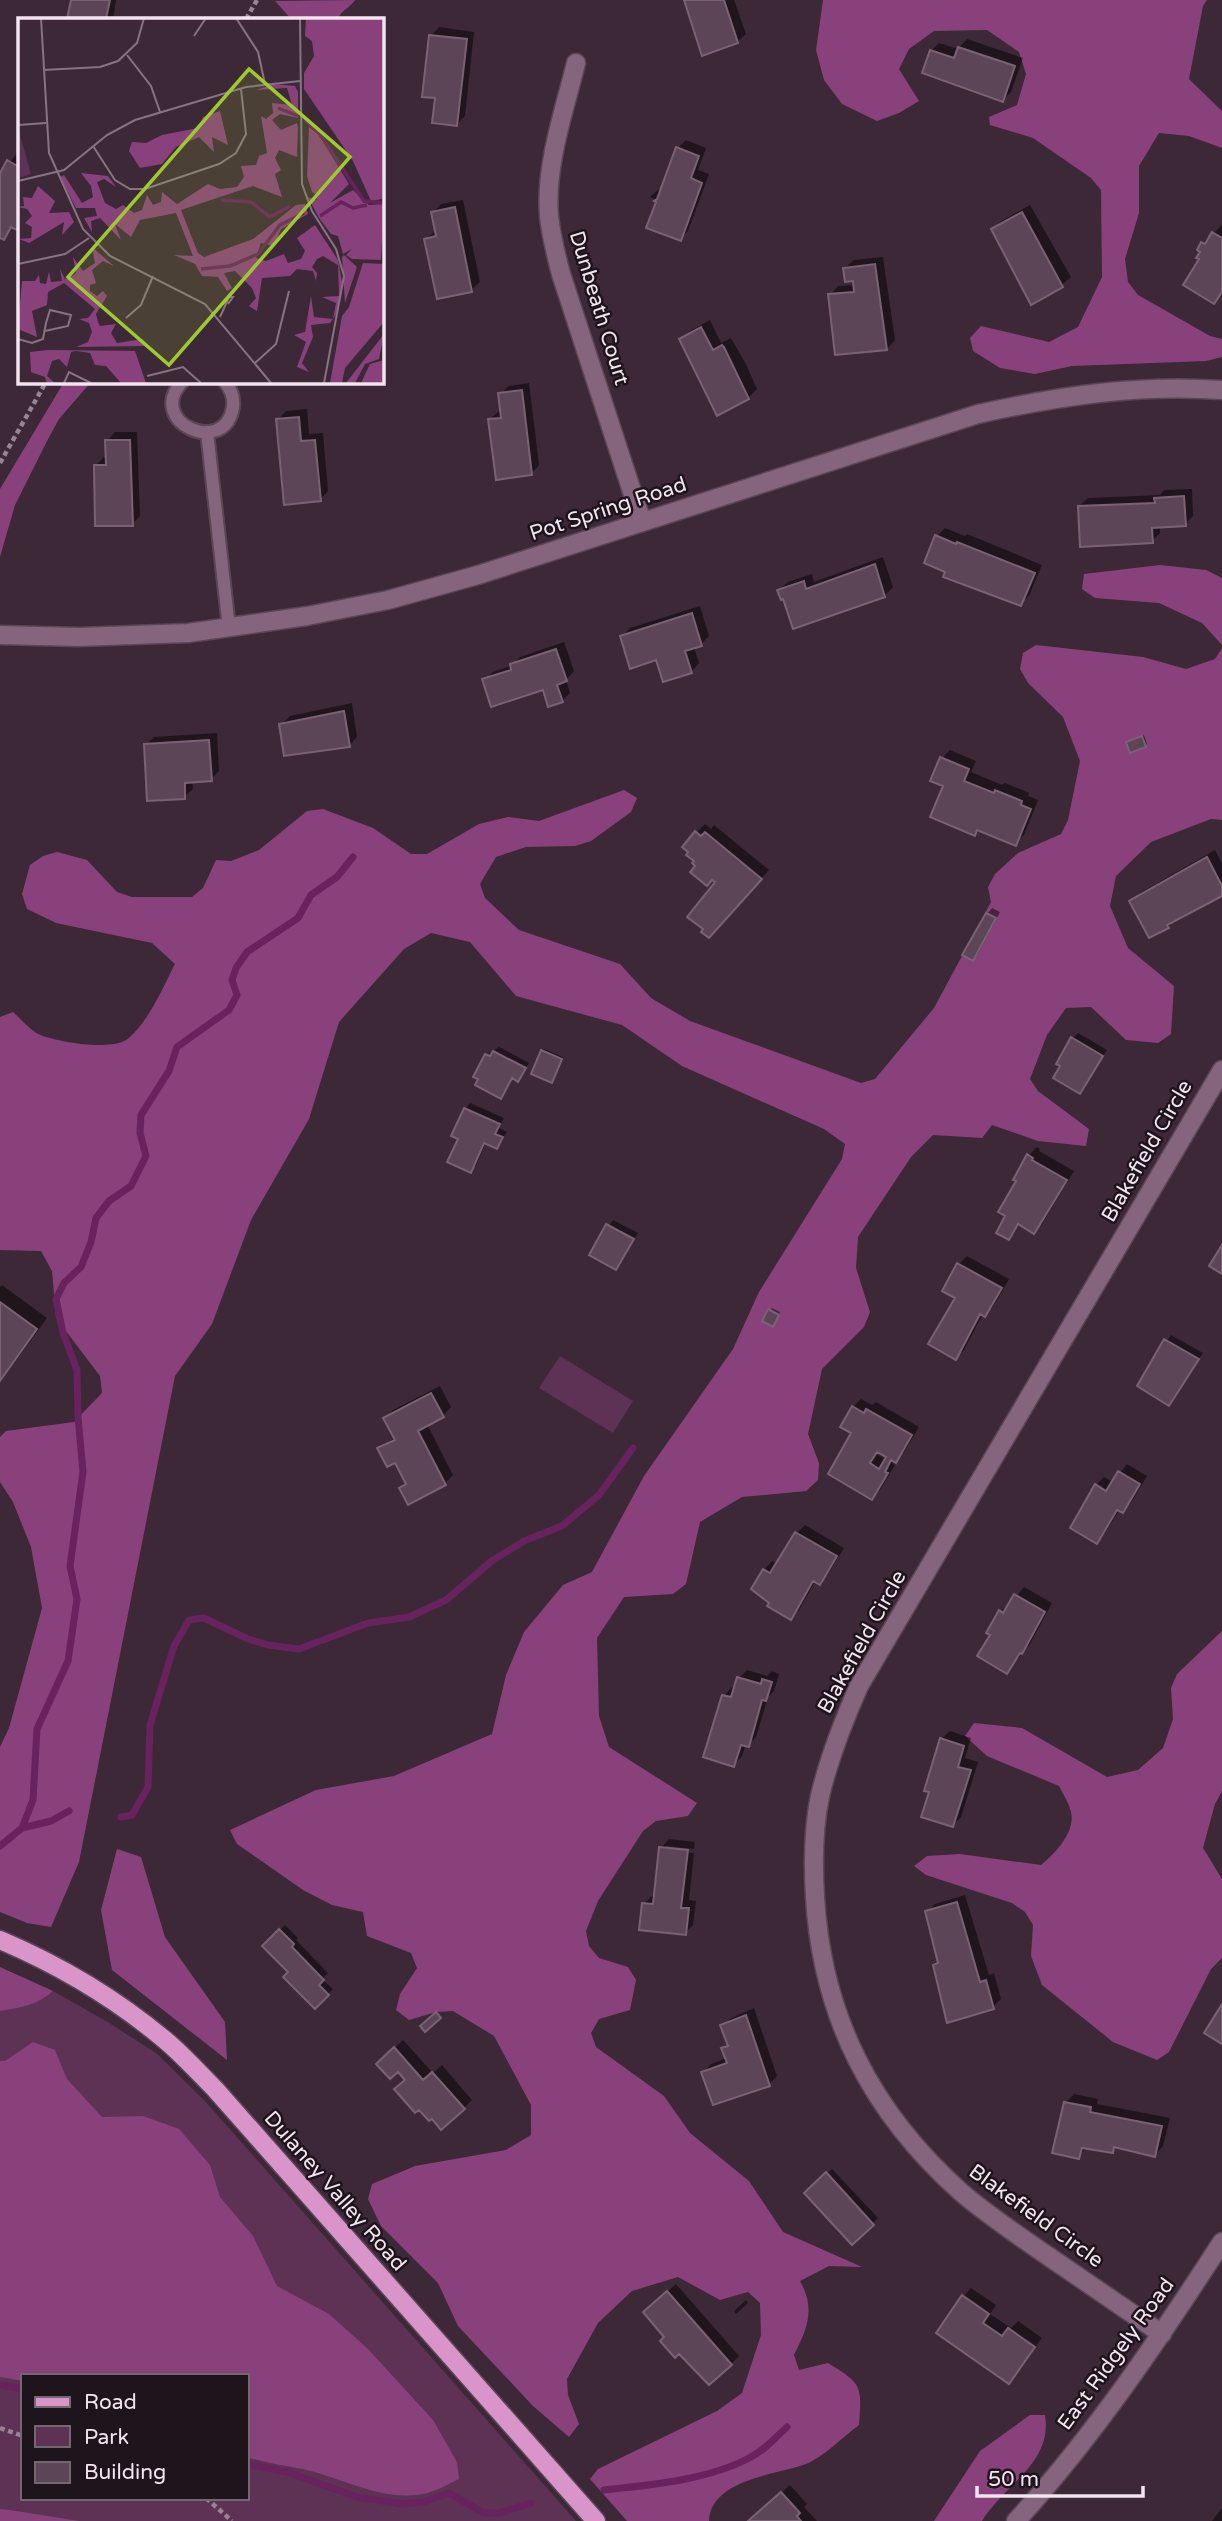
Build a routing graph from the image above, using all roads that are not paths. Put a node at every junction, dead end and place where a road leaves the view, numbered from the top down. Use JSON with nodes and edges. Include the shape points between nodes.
{"nodes":[{"id":1,"x":576,"y":63,"type":"dead end"},
{"id":2,"x":181,"y":383,"type":"edge"},
{"id":3,"x":226,"y":383,"type":"edge"},
{"id":4,"x":1222,"y":390,"type":"edge"},
{"id":5,"x":208,"y":432,"type":"junction"},
{"id":6,"x":642,"y":522,"type":"junction"},
{"id":7,"x":229,"y":628,"type":"junction"},
{"id":8,"x":0,"y":635,"type":"edge"},
{"id":9,"x":1222,"y":1070,"type":"edge"},
{"id":10,"x":0,"y":1940,"type":"edge"},
{"id":11,"x":1222,"y":2242,"type":"edge"},
{"id":12,"x":1162,"y":2334,"type":"junction"},
{"id":13,"x":1024,"y":2518,"type":"edge"},
{"id":14,"x":596,"y":2521,"type":"edge"}],
"edges":[{"from":1,"to":6,"type":"street","name":"Dunbeath Court","via":[[552,161],[552,240]]},
{"from":2,"to":5,"type":"lane","via":[[174,396],[176,415],[188,429]]},
{"from":3,"to":5,"type":"lane","via":[[233,395],[231,415]]},
{"from":4,"to":6,"type":"street","name":"Pot Spring Road","via":[[1104,391],[978,414]]},
{"from":5,"to":7,"type":"lane"},
{"from":6,"to":7,"type":"street","name":"Pot Spring Road","via":[[388,600]]},
{"from":7,"to":8,"type":"street","name":"Pot Spring Road","via":[[116,636]]},
{"from":9,"to":12,"type":"street","name":"Blakefield Circle","via":[[859,1686],[838,1735],[820,1798],[813,1862],[817,1925],[829,1990],[851,2051],[881,2102],[962,2192],[1005,2227]]},
{"from":10,"to":14,"type":"main road","name":"Dulaney Valley Road","via":[[64,1971],[166,2041],[215,2089]]},
{"from":11,"to":12,"type":"street","name":"East Ridgely Road"},
{"from":12,"to":13,"type":"street","name":"East Ridgely Road"}]}
